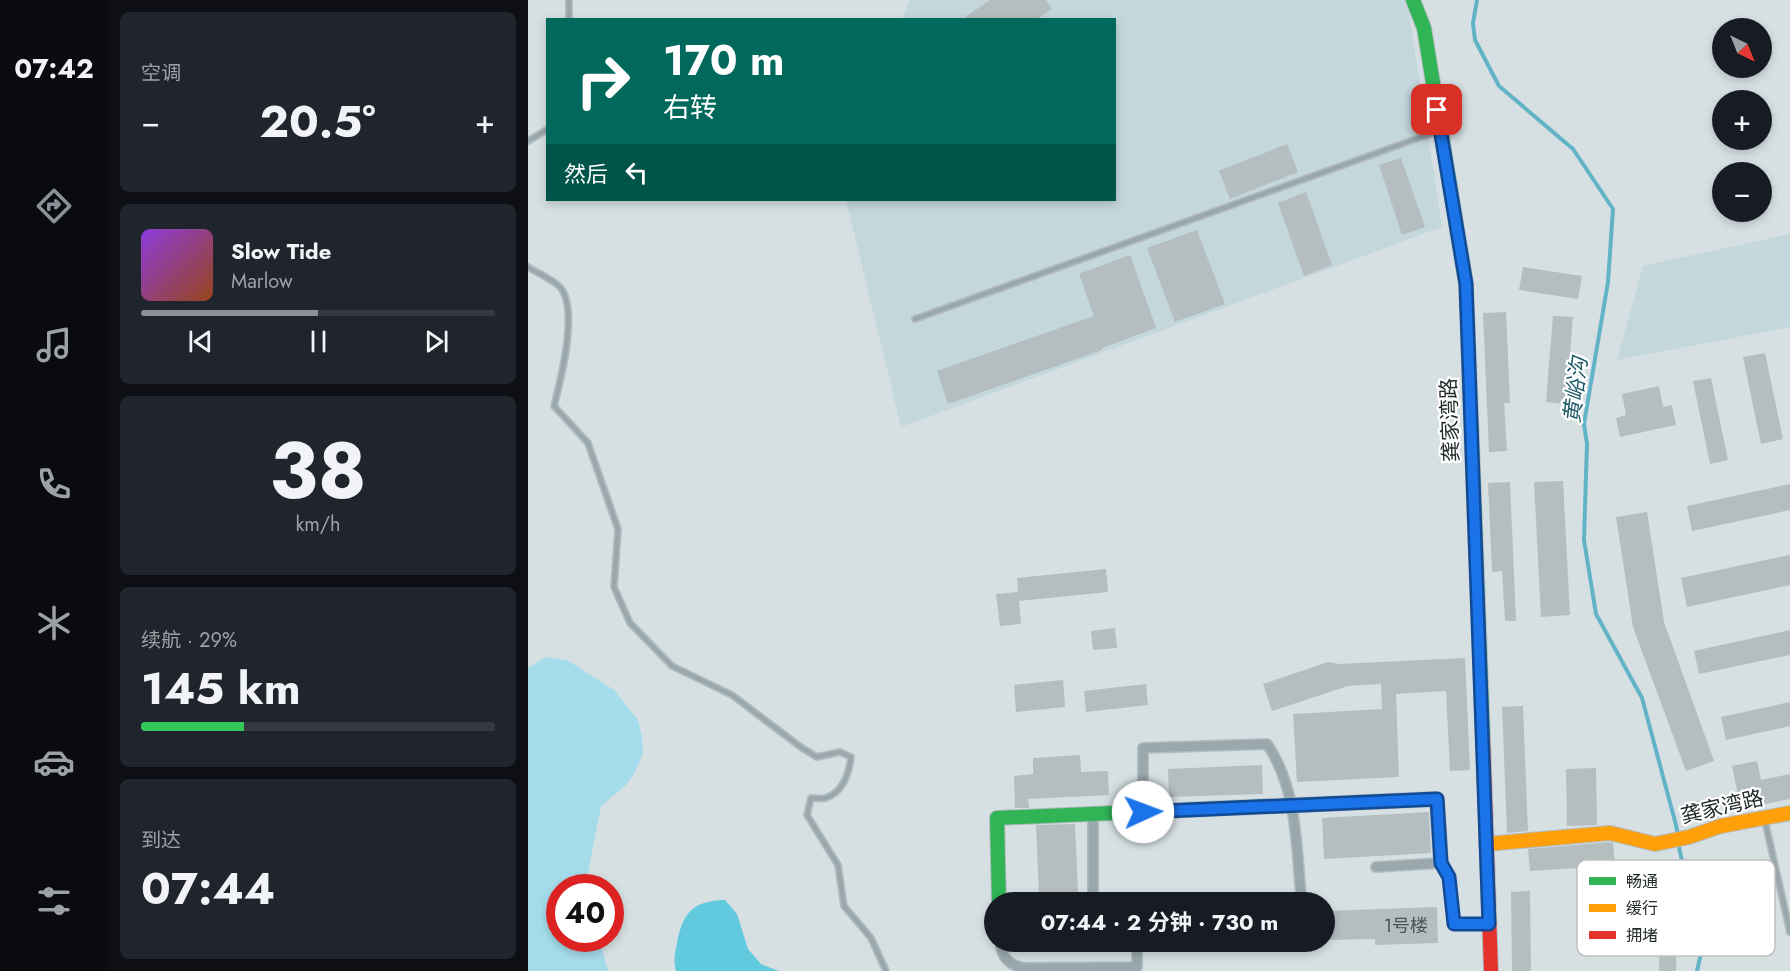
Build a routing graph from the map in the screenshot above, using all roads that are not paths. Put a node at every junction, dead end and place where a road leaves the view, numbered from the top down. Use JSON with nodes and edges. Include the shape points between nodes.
{"nodes":[{"id":1,"x":568,"y":0,"type":"edge"},
{"id":2,"x":1413,"y":0,"type":"edge"},
{"id":3,"x":569,"y":18,"type":"edge"},
{"id":4,"x":546,"y":130,"type":"edge"},
{"id":5,"x":1441,"y":130,"type":"junction"},
{"id":6,"x":528,"y":141,"type":"edge"},
{"id":7,"x":528,"y":267,"type":"edge"},
{"id":8,"x":915,"y":319,"type":"dead end"},
{"id":9,"x":1293,"y":806,"type":"junction"},
{"id":10,"x":1143,"y":812,"type":"junction"},
{"id":11,"x":1790,"y":813,"type":"edge"},
{"id":12,"x":1093,"y":814,"type":"junction"},
{"id":13,"x":1764,"y":818,"type":"junction"},
{"id":14,"x":1486,"y":844,"type":"junction"},
{"id":15,"x":1774,"y":860,"type":"edge"},
{"id":16,"x":1441,"y":863,"type":"junction"},
{"id":17,"x":1775,"y":866,"type":"edge"},
{"id":18,"x":1376,"y":867,"type":"dead end"},
{"id":19,"x":999,"y":892,"type":"edge"},
{"id":20,"x":1093,"y":892,"type":"edge"},
{"id":21,"x":1301,"y":892,"type":"edge"},
{"id":22,"x":1489,"y":924,"type":"junction"},
{"id":23,"x":1790,"y":932,"type":"edge"},
{"id":24,"x":1003,"y":952,"type":"edge"},
{"id":25,"x":1137,"y":952,"type":"edge"},
{"id":26,"x":886,"y":971,"type":"edge"},
{"id":27,"x":1491,"y":971,"type":"edge"}],
"edges":[{"from":1,"to":3,"type":"lane"},
{"from":2,"to":5,"type":"street","name":"龚家湾路","via":[[1424,28]]},
{"from":4,"to":6,"type":"lane"},
{"from":5,"to":8,"type":"lane"},
{"from":5,"to":14,"type":"street","name":"龚家湾路","via":[[1466,284]]},
{"from":7,"to":26,"type":"lane","via":[[560,288],[570,315],[554,406],[588,443],[615,519],[618,529],[614,587],[630,623],[672,666],[732,695],[802,748],[817,757],[840,752],[851,757],[849,773],[839,789],[825,798],[811,798],[807,815],[838,865],[844,906],[871,938]]},
{"from":9,"to":10,"type":"street"},
{"from":9,"to":10,"type":"street","via":[[1278,760],[1267,744],[1143,748]]},
{"from":9,"to":16,"type":"street","via":[[1437,799]]},
{"from":9,"to":21,"type":"street"},
{"from":10,"to":12,"type":"street"},
{"from":11,"to":13,"type":"street","name":"龚家湾路"},
{"from":12,"to":19,"type":"street","via":[[997,818]]},
{"from":12,"to":20,"type":"street"},
{"from":13,"to":14,"type":"street","name":"龚家湾路","via":[[1655,843],[1610,833]]},
{"from":13,"to":15,"type":"lane"},
{"from":14,"to":22,"type":"street","name":"龚家湾路"},
{"from":16,"to":18,"type":"street"},
{"from":16,"to":22,"type":"street","via":[[1449,877],[1454,924]]},
{"from":17,"to":23,"type":"lane"},
{"from":22,"to":27,"type":"street","name":"龚家湾路"},
{"from":24,"to":25,"type":"street","via":[[1010,963],[1024,968],[1137,967]]}]}
